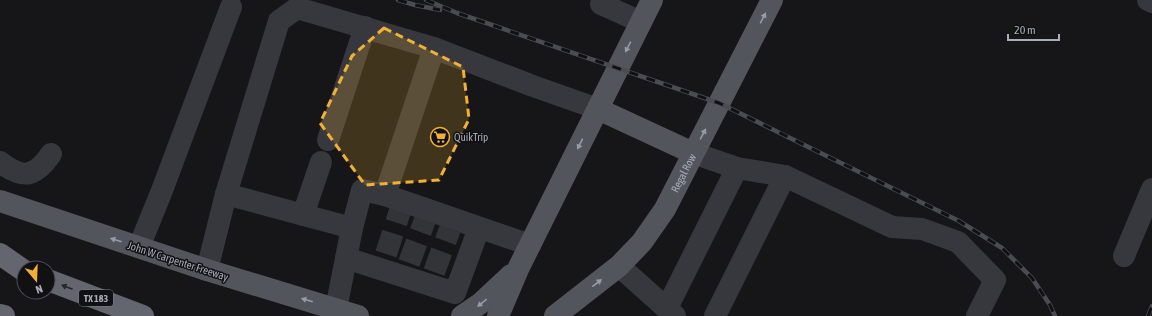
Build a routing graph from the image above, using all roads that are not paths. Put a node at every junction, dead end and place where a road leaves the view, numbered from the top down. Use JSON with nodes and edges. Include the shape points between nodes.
{"nodes":[{"id":1,"x":602,"y":0,"type":"edge"},
{"id":2,"x":652,"y":0,"type":"edge"},
{"id":3,"x":772,"y":0,"type":"edge"},
{"id":4,"x":1148,"y":0,"type":"edge"},
{"id":5,"x":1152,"y":2,"type":"edge"},
{"id":6,"x":231,"y":7,"type":"dead end"},
{"id":7,"x":641,"y":22,"type":"junction"},
{"id":8,"x":364,"y":27,"type":"junction"},
{"id":9,"x":434,"y":48,"type":"junction"},
{"id":10,"x":598,"y":109,"type":"junction"},
{"id":11,"x":328,"y":140,"type":"dead end"},
{"id":12,"x":693,"y":153,"type":"junction"},
{"id":13,"x":51,"y":154,"type":"dead end"},
{"id":14,"x":0,"y":162,"type":"edge"},
{"id":15,"x":321,"y":162,"type":"dead end"},
{"id":16,"x":737,"y":168,"type":"junction"},
{"id":17,"x":785,"y":176,"type":"junction"},
{"id":18,"x":1152,"y":189,"type":"edge"},
{"id":19,"x":226,"y":194,"type":"junction"},
{"id":20,"x":0,"y":201,"type":"edge"},
{"id":21,"x":396,"y":202,"type":"junction"},
{"id":22,"x":303,"y":215,"type":"junction"},
{"id":23,"x":352,"y":228,"type":"junction"},
{"id":24,"x":479,"y":228,"type":"junction"},
{"id":25,"x":530,"y":245,"type":"junction"},
{"id":26,"x":139,"y":247,"type":"junction"},
{"id":27,"x":0,"y":254,"type":"edge"},
{"id":28,"x":1124,"y":256,"type":"dead end"},
{"id":29,"x":346,"y":258,"type":"junction"},
{"id":30,"x":0,"y":263,"type":"edge"},
{"id":31,"x":16,"y":266,"type":"edge"},
{"id":32,"x":619,"y":266,"type":"junction"},
{"id":33,"x":519,"y":267,"type":"junction"},
{"id":34,"x":16,"y":269,"type":"edge"},
{"id":35,"x":207,"y":270,"type":"junction"},
{"id":36,"x":56,"y":283,"type":"edge"},
{"id":37,"x":572,"y":308,"type":"edge"},
{"id":38,"x":336,"y":309,"type":"junction"},
{"id":39,"x":671,"y":312,"type":"edge"},
{"id":40,"x":0,"y":315,"type":"edge"},
{"id":41,"x":4,"y":316,"type":"edge"},
{"id":42,"x":143,"y":316,"type":"edge"},
{"id":43,"x":358,"y":316,"type":"edge"},
{"id":44,"x":462,"y":316,"type":"edge"},
{"id":45,"x":498,"y":316,"type":"edge"},
{"id":46,"x":555,"y":316,"type":"edge"},
{"id":47,"x":715,"y":316,"type":"edge"},
{"id":48,"x":977,"y":316,"type":"edge"}],
"edges":[{"from":1,"to":7,"type":"lane","via":[[601,4]]},
{"from":2,"to":7,"type":"main road"},
{"from":12,"to":3,"type":"main road","name":"Regal Row","one_way":true},
{"from":4,"to":5,"type":"lane"},
{"from":6,"to":26,"type":"lane"},
{"from":7,"to":10,"type":"main road","one_way":true},
{"from":8,"to":9,"type":"lane"},
{"from":8,"to":11,"type":"lane"},
{"from":8,"to":19,"type":"lane","via":[[297,8],[279,21]]},
{"from":9,"to":10,"type":"lane"},
{"from":9,"to":21,"type":"lane"},
{"from":10,"to":12,"type":"main road"},
{"from":10,"to":25,"type":"main road","one_way":true},
{"from":12,"to":16,"type":"lane"},
{"from":12,"to":32,"type":"main road","name":"Regal Row","via":[[665,209],[642,242]]},
{"from":13,"to":14,"type":"lane","via":[[39,169],[31,173],[15,172]]},
{"from":15,"to":22,"type":"lane"},
{"from":16,"to":17,"type":"lane"},
{"from":16,"to":39,"type":"lane"},
{"from":17,"to":47,"type":"lane"},
{"from":17,"to":48,"type":"lane","via":[[892,227],[922,229],[958,242],[995,280]]},
{"from":18,"to":28,"type":"lane"},
{"from":19,"to":22,"type":"lane"},
{"from":19,"to":35,"type":"lane"},
{"from":26,"to":20,"type":"main road","name":"John W Carpenter Freeway","one_way":true},
{"from":21,"to":23,"type":"lane","via":[[362,190]]},
{"from":21,"to":24,"type":"lane","via":[[452,224]]},
{"from":22,"to":23,"type":"lane"},
{"from":23,"to":29,"type":"lane"},
{"from":24,"to":25,"type":"lane"},
{"from":24,"to":29,"type":"lane","via":[[455,293],[432,278],[383,262]]},
{"from":25,"to":33,"type":"main road"},
{"from":26,"to":35,"type":"main road","name":"John W Carpenter Freeway"},
{"from":27,"to":31,"type":"highway"},
{"from":29,"to":38,"type":"lane"},
{"from":30,"to":34,"type":"highway"},
{"from":37,"to":32,"type":"main road","name":"Regal Row","one_way":true},
{"from":32,"to":39,"type":"lane"},
{"from":33,"to":44,"type":"main road","one_way":true,"via":[[481,303]]},
{"from":33,"to":45,"type":"main road"},
{"from":38,"to":35,"type":"main road","name":"John W Carpenter Freeway","one_way":true},
{"from":42,"to":36,"type":"highway","number":"TX 183","one_way":true},
{"from":37,"to":46,"type":"main road","name":"Regal Row"},
{"from":38,"to":43,"type":"main road","name":"John W Carpenter Freeway"},
{"from":40,"to":41,"type":"highway"}]}
